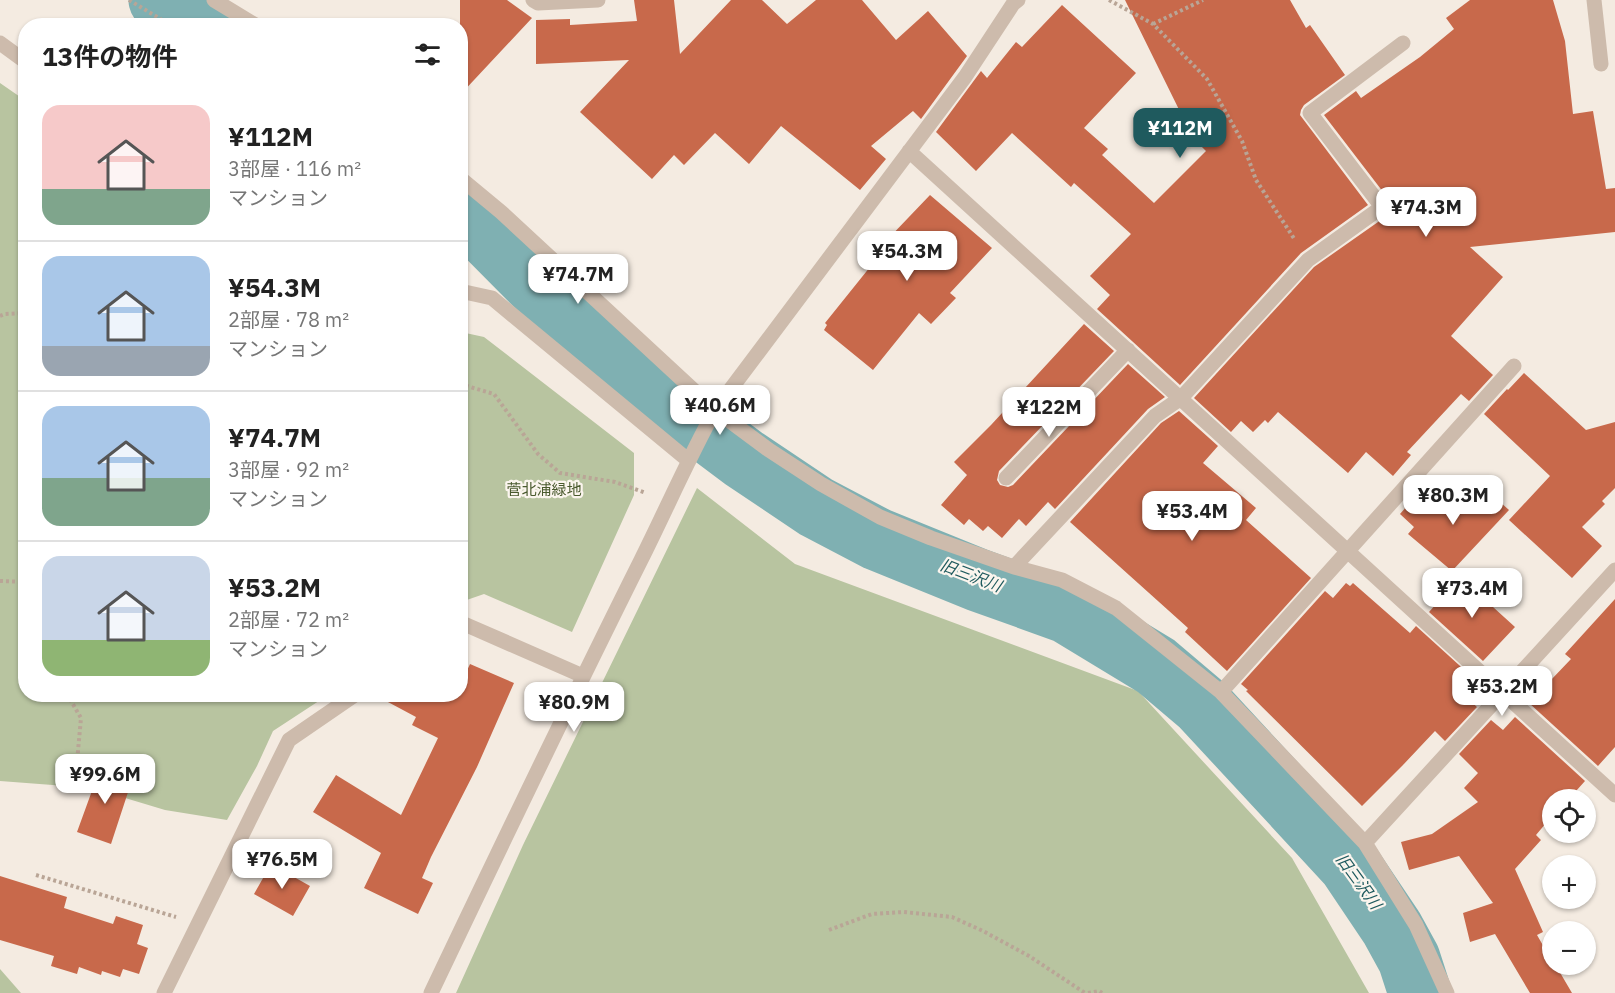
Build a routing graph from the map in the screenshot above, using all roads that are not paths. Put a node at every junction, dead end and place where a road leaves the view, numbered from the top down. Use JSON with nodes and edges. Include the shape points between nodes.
{"nodes":[{"id":1,"x":214,"y":0,"type":"edge"},
{"id":2,"x":533,"y":0,"type":"edge"},
{"id":3,"x":598,"y":0,"type":"edge"},
{"id":4,"x":1018,"y":0,"type":"edge"},
{"id":5,"x":1594,"y":0,"type":"edge"},
{"id":6,"x":244,"y":18,"type":"edge"},
{"id":7,"x":1403,"y":42,"type":"dead end"},
{"id":8,"x":0,"y":43,"type":"edge"},
{"id":9,"x":18,"y":56,"type":"edge"},
{"id":10,"x":1600,"y":64,"type":"dead end"},
{"id":11,"x":909,"y":151,"type":"junction"},
{"id":12,"x":468,"y":185,"type":"edge"},
{"id":13,"x":468,"y":293,"type":"edge"},
{"id":14,"x":1128,"y":350,"type":"junction"},
{"id":15,"x":1514,"y":366,"type":"dead end"},
{"id":16,"x":1181,"y":398,"type":"junction"},
{"id":17,"x":715,"y":410,"type":"junction"},
{"id":18,"x":689,"y":461,"type":"junction"},
{"id":19,"x":1006,"y":478,"type":"dead end"},
{"id":20,"x":1348,"y":551,"type":"junction"},
{"id":21,"x":1014,"y":567,"type":"junction"},
{"id":22,"x":1615,"y":570,"type":"edge"},
{"id":23,"x":468,"y":626,"type":"edge"},
{"id":24,"x":583,"y":676,"type":"junction"},
{"id":25,"x":1221,"y":692,"type":"junction"},
{"id":26,"x":1502,"y":692,"type":"junction"},
{"id":27,"x":344,"y":702,"type":"edge"},
{"id":28,"x":1615,"y":795,"type":"edge"},
{"id":29,"x":1365,"y":843,"type":"junction"},
{"id":30,"x":164,"y":993,"type":"edge"},
{"id":31,"x":431,"y":993,"type":"edge"},
{"id":32,"x":1447,"y":993,"type":"edge"}],
"edges":[{"from":1,"to":6,"type":"street"},
{"from":2,"to":3,"type":"street"},
{"from":4,"to":11,"type":"street"},
{"from":5,"to":10,"type":"street"},
{"from":7,"to":16,"type":"street","via":[[1310,113],[1382,207],[1308,260]]},
{"from":8,"to":9,"type":"street"},
{"from":11,"to":14,"type":"street"},
{"from":11,"to":17,"type":"street"},
{"from":12,"to":17,"type":"street"},
{"from":13,"to":18,"type":"street","via":[[492,298]]},
{"from":14,"to":16,"type":"street"},
{"from":14,"to":19,"type":"street"},
{"from":15,"to":20,"type":"street"},
{"from":16,"to":20,"type":"street"},
{"from":16,"to":21,"type":"street","via":[[1155,416]]},
{"from":17,"to":18,"type":"street"},
{"from":17,"to":21,"type":"street","via":[[821,484],[880,517]]},
{"from":18,"to":24,"type":"street"},
{"from":20,"to":25,"type":"street"},
{"from":20,"to":26,"type":"street"},
{"from":21,"to":25,"type":"street","via":[[1062,580],[1116,608]]},
{"from":22,"to":26,"type":"street"},
{"from":23,"to":24,"type":"street"},
{"from":24,"to":31,"type":"street"},
{"from":25,"to":29,"type":"street"},
{"from":26,"to":28,"type":"street"},
{"from":26,"to":29,"type":"street"},
{"from":27,"to":30,"type":"street","via":[[289,740]]},
{"from":29,"to":32,"type":"street","via":[[1416,925]]}]}
